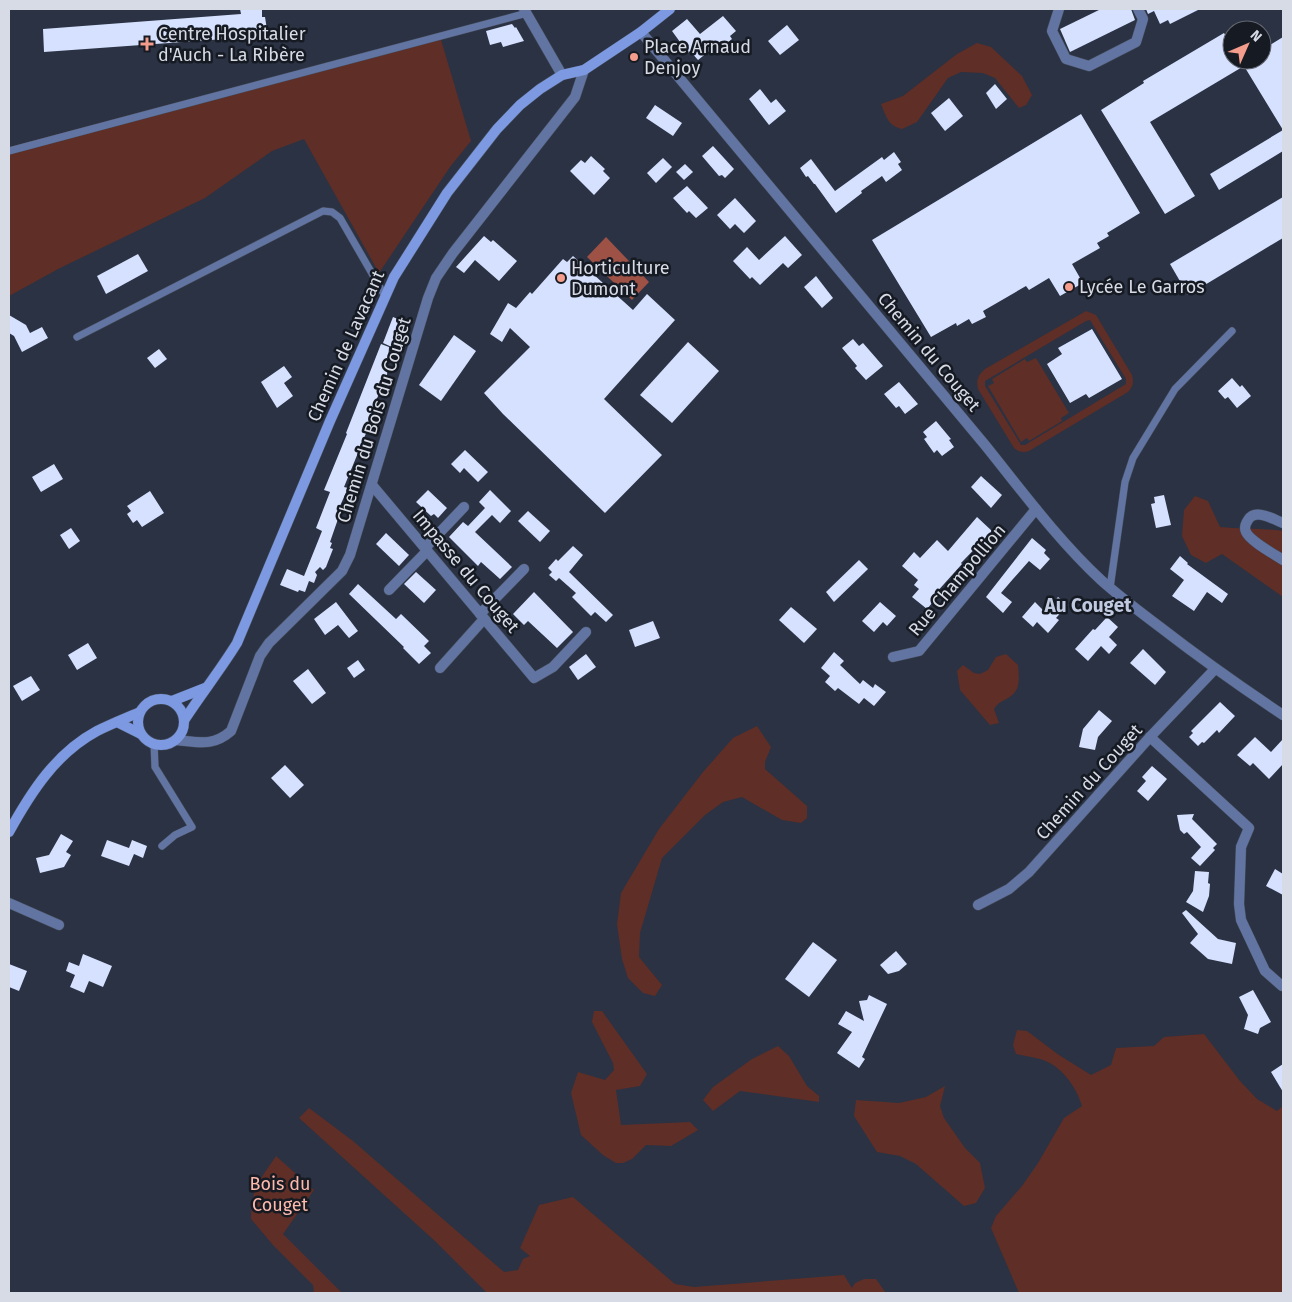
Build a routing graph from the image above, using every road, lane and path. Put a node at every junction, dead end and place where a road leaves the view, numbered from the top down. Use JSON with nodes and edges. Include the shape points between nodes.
{"nodes":[{"id":1,"x":670,"y":9,"type":"edge"},
{"id":2,"x":1059,"y":9,"type":"edge"},
{"id":3,"x":1138,"y":9,"type":"edge"},
{"id":4,"x":526,"y":11,"type":"edge"},
{"id":5,"x":641,"y":32,"type":"junction"},
{"id":6,"x":584,"y":70,"type":"junction"},
{"id":7,"x":562,"y":75,"type":"junction"},
{"id":8,"x":9,"y":151,"type":"edge"},
{"id":9,"x":385,"y":296,"type":"junction"},
{"id":10,"x":1232,"y":331,"type":"dead end"},
{"id":11,"x":77,"y":337,"type":"dead end"},
{"id":12,"x":372,"y":485,"type":"junction"},
{"id":13,"x":464,"y":507,"type":"dead end"},
{"id":14,"x":1036,"y":509,"type":"junction"},
{"id":15,"x":1283,"y":523,"type":"edge"},
{"id":16,"x":426,"y":549,"type":"junction"},
{"id":17,"x":1283,"y":560,"type":"edge"},
{"id":18,"x":524,"y":569,"type":"dead end"},
{"id":19,"x":1110,"y":588,"type":"junction"},
{"id":20,"x":389,"y":590,"type":"dead end"},
{"id":21,"x":482,"y":617,"type":"junction"},
{"id":22,"x":586,"y":632,"type":"dead end"},
{"id":23,"x":893,"y":657,"type":"dead end"},
{"id":24,"x":440,"y":668,"type":"dead end"},
{"id":25,"x":1215,"y":669,"type":"junction"},
{"id":26,"x":205,"y":688,"type":"junction"},
{"id":27,"x":172,"y":701,"type":"junction"},
{"id":28,"x":140,"y":712,"type":"junction"},
{"id":29,"x":1283,"y":715,"type":"edge"},
{"id":30,"x":184,"y":718,"type":"junction"},
{"id":31,"x":117,"y":722,"type":"junction"},
{"id":32,"x":141,"y":734,"type":"junction"},
{"id":33,"x":1150,"y":737,"type":"junction"},
{"id":34,"x":176,"y":740,"type":"junction"},
{"id":35,"x":154,"y":743,"type":"junction"},
{"id":36,"x":9,"y":832,"type":"edge"},
{"id":37,"x":162,"y":846,"type":"dead end"},
{"id":38,"x":9,"y":904,"type":"edge"},
{"id":39,"x":978,"y":905,"type":"dead end"},
{"id":40,"x":59,"y":925,"type":"dead end"},
{"id":41,"x":1282,"y":986,"type":"edge"}],
"edges":[{"from":1,"to":5,"type":"street"},
{"from":2,"to":3,"type":"street","via":[[1052,31],[1066,59],[1089,66],[1136,42],[1143,19]]},
{"from":4,"to":7,"type":"street"},
{"from":4,"to":8,"type":"lane"},
{"from":5,"to":6,"type":"street"},
{"from":5,"to":14,"type":"street","name":"Chemin du Couget"},
{"from":6,"to":7,"type":"street","name":"Chemin de Lavacant"},
{"from":6,"to":12,"type":"street","name":"Chemin du Bois du Couget","via":[[575,97],[436,278]]},
{"from":7,"to":9,"type":"street","name":"Chemin de Lavacant","via":[[520,105],[466,166],[441,201]]},
{"from":9,"to":11,"type":"lane","via":[[340,218],[332,212],[323,211]]},
{"from":9,"to":26,"type":"street","name":"Chemin de Lavacant","via":[[237,643]]},
{"from":10,"to":19,"type":"lane","via":[[1175,389],[1133,458],[1125,482]]},
{"from":12,"to":16,"type":"street","name":"Impasse du Couget"},
{"from":12,"to":34,"type":"street","name":"Chemin du Bois du Couget","via":[[342,571],[269,643],[260,656],[231,730],[213,742]]},
{"from":13,"to":16,"type":"street"},
{"from":14,"to":19,"type":"street","name":"Chemin du Couget"},
{"from":14,"to":23,"type":"street","name":"Rue Champollion","via":[[919,650]]},
{"from":15,"to":17,"type":"street","via":[[1256,514],[1245,525],[1253,540]]},
{"from":16,"to":20,"type":"street"},
{"from":16,"to":21,"type":"street","name":"Impasse du Couget"},
{"from":18,"to":21,"type":"street"},
{"from":19,"to":25,"type":"street","name":"Chemin du Couget"},
{"from":21,"to":22,"type":"street","name":"Impasse du Couget","via":[[534,678],[553,666]]},
{"from":21,"to":24,"type":"street"},
{"from":25,"to":29,"type":"street","name":"Chemin du Couget"},
{"from":25,"to":33,"type":"street","name":"Chemin du Couget"},
{"from":26,"to":27,"type":"street","name":"Chemin de Lavacant"},
{"from":26,"to":30,"type":"street","name":"Chemin de Lavacant"},
{"from":27,"to":28,"type":"street","via":[[164,698],[150,701]]},
{"from":27,"to":30,"type":"street","via":[[178,705]]},
{"from":28,"to":31,"type":"street"},
{"from":28,"to":32,"type":"street"},
{"from":30,"to":34,"type":"street","via":[[184,726]]},
{"from":31,"to":32,"type":"street"},
{"from":31,"to":36,"type":"street","via":[[88,737],[44,775]]},
{"from":32,"to":35,"type":"street"},
{"from":33,"to":39,"type":"street","name":"Chemin du Couget","via":[[1029,872],[1009,889]]},
{"from":33,"to":41,"type":"street","via":[[1249,828],[1241,847],[1241,920],[1265,971]]},
{"from":34,"to":35,"type":"street","via":[[169,744]]},
{"from":35,"to":37,"type":"lane","via":[[155,766],[192,827]]},
{"from":38,"to":40,"type":"street"}]}
